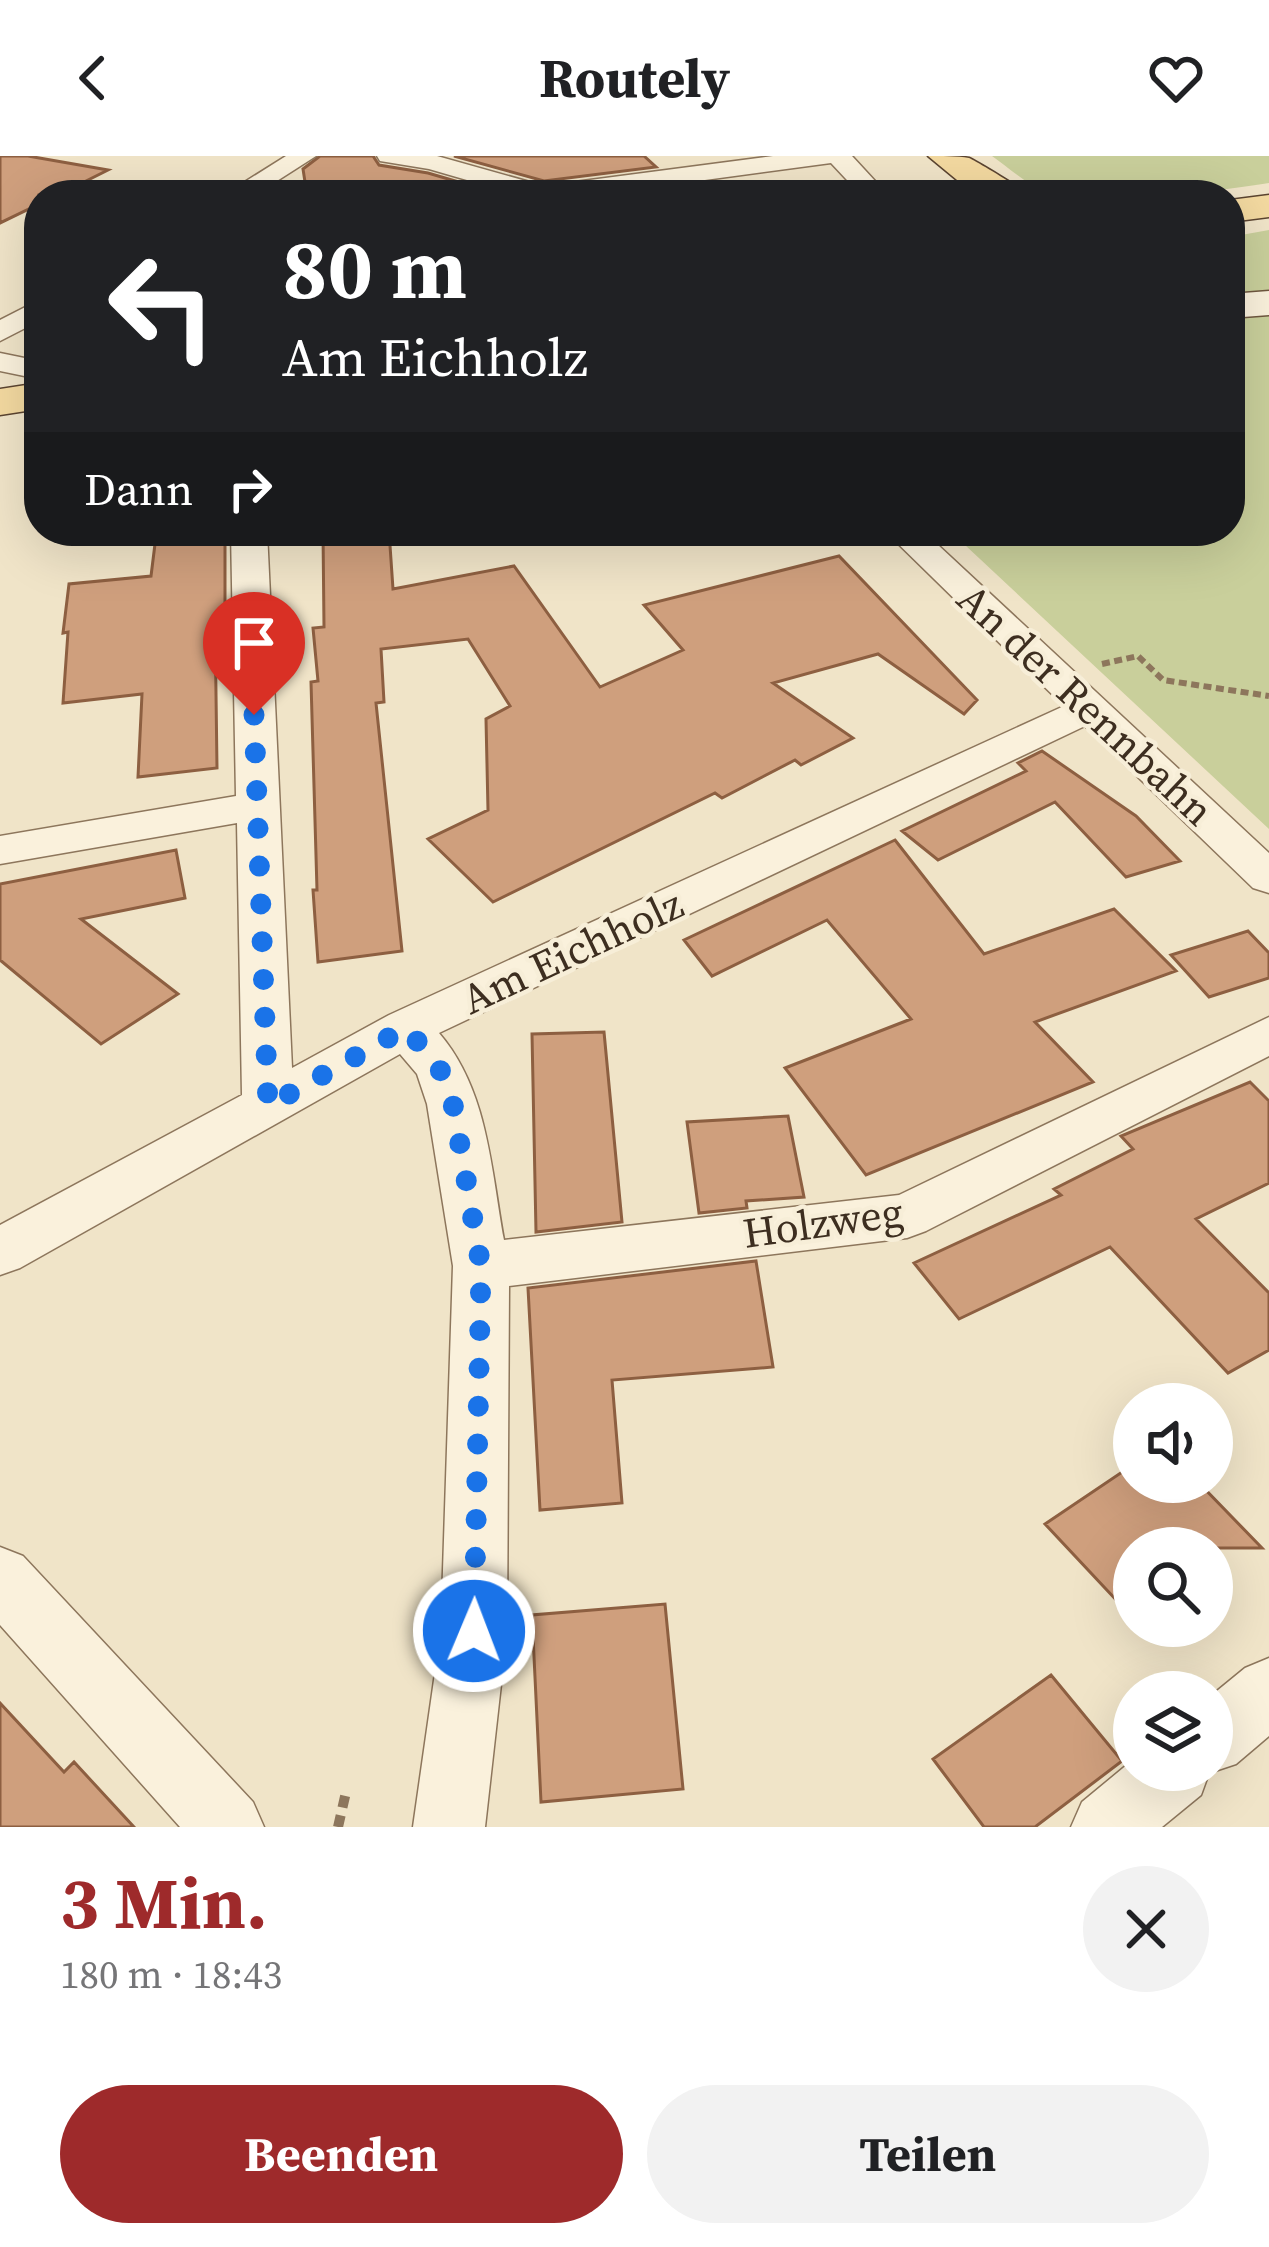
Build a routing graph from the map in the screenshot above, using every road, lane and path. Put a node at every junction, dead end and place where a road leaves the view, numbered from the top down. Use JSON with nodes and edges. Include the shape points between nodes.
{"nodes":[{"id":1,"x":304,"y":156,"type":"edge"},
{"id":2,"x":389,"y":156,"type":"edge"},
{"id":3,"x":834,"y":156,"type":"edge"},
{"id":4,"x":945,"y":156,"type":"edge"},
{"id":5,"x":263,"y":180,"type":"edge"},
{"id":6,"x":495,"y":180,"type":"edge"},
{"id":7,"x":651,"y":180,"type":"edge"},
{"id":8,"x":859,"y":180,"type":"edge"},
{"id":9,"x":979,"y":180,"type":"edge"},
{"id":10,"x":250,"y":546,"type":"edge"},
{"id":11,"x":920,"y":546,"type":"edge"},
{"id":12,"x":1093,"y":686,"type":"junction"},
{"id":13,"x":1269,"y":696,"type":"edge"},
{"id":14,"x":256,"y":806,"type":"junction"},
{"id":15,"x":0,"y":850,"type":"edge"},
{"id":16,"x":1269,"y":878,"type":"edge"},
{"id":17,"x":406,"y":1028,"type":"junction"},
{"id":18,"x":1269,"y":1035,"type":"edge"},
{"id":19,"x":268,"y":1106,"type":"junction"},
{"id":20,"x":0,"y":1252,"type":"edge"},
{"id":21,"x":481,"y":1266,"type":"junction"},
{"id":22,"x":0,"y":1578,"type":"edge"},
{"id":23,"x":1269,"y":1692,"type":"edge"},
{"id":24,"x":1233,"y":1722,"type":"edge"},
{"id":25,"x":1150,"y":1791,"type":"edge"},
{"id":26,"x":346,"y":1792,"type":"dead end"},
{"id":27,"x":228,"y":1827,"type":"edge"},
{"id":28,"x":338,"y":1827,"type":"edge"},
{"id":29,"x":449,"y":1827,"type":"edge"},
{"id":30,"x":1107,"y":1827,"type":"edge"}],
"edges":[{"from":1,"to":5,"type":"street"},
{"from":2,"to":6,"type":"street"},
{"from":3,"to":7,"type":"street"},
{"from":3,"to":8,"type":"street"},
{"from":4,"to":9,"type":"main road"},
{"from":10,"to":14,"type":"street"},
{"from":11,"to":12,"type":"street","name":"An der Rennbahn"},
{"from":12,"to":13,"type":"path","via":[[1138,656],[1163,680]]},
{"from":12,"to":16,"type":"street","name":"An der Rennbahn"},
{"from":12,"to":17,"type":"street","name":"Am Eichholz"},
{"from":14,"to":15,"type":"street"},
{"from":14,"to":19,"type":"street"},
{"from":17,"to":19,"type":"street","name":"Am Eichholz"},
{"from":17,"to":21,"type":"street","via":[[439,1067],[453,1104]]},
{"from":18,"to":21,"type":"street","name":"Holzweg","via":[[907,1216]]},
{"from":19,"to":20,"type":"street","name":"Am Eichholz"},
{"from":21,"to":29,"type":"street","via":[[474,1631]]},
{"from":22,"to":27,"type":"street"},
{"from":23,"to":24,"type":"street"},
{"from":25,"to":30,"type":"street"},
{"from":26,"to":28,"type":"path"}]}
